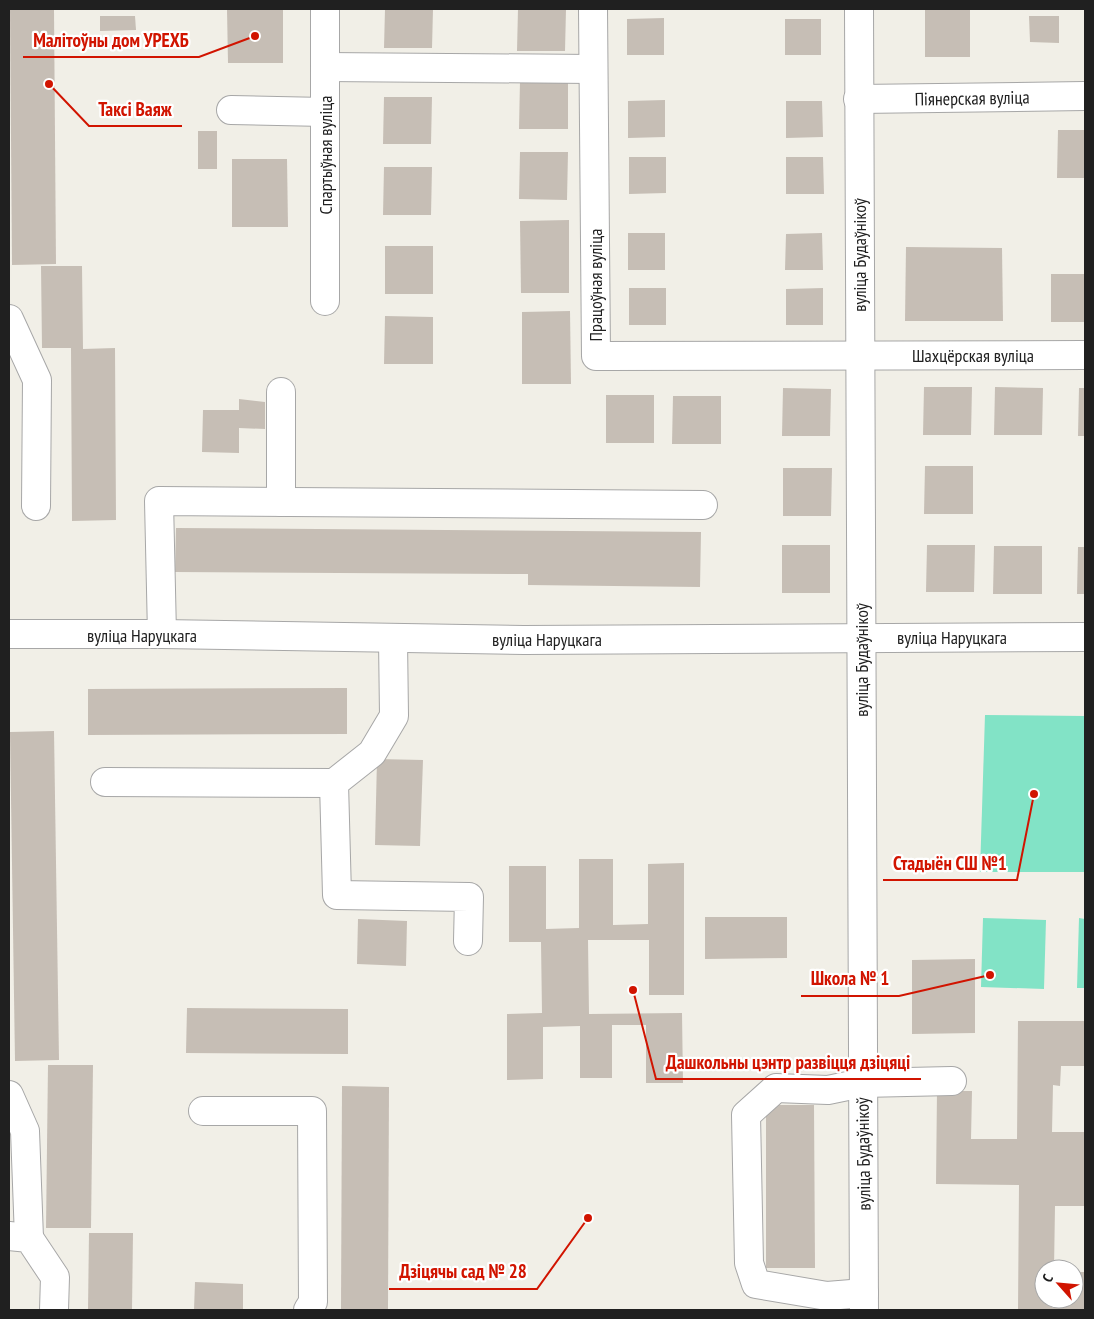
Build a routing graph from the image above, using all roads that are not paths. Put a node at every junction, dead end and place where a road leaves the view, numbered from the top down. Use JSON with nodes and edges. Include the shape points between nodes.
{"nodes":[{"id":1,"x":324,"y":9,"type":"edge"},
{"id":2,"x":593,"y":9,"type":"edge"},
{"id":3,"x":859,"y":9,"type":"edge"},
{"id":4,"x":325,"y":66,"type":"junction"},
{"id":5,"x":593,"y":69,"type":"junction"},
{"id":6,"x":1085,"y":96,"type":"edge"},
{"id":7,"x":858,"y":99,"type":"junction"},
{"id":8,"x":231,"y":110,"type":"dead end"},
{"id":9,"x":325,"y":112,"type":"junction"},
{"id":10,"x":325,"y":301,"type":"dead end"},
{"id":11,"x":9,"y":319,"type":"edge"},
{"id":12,"x":860,"y":356,"type":"junction"},
{"id":13,"x":1085,"y":356,"type":"edge"},
{"id":14,"x":281,"y":392,"type":"dead end"},
{"id":15,"x":281,"y":502,"type":"junction"},
{"id":16,"x":703,"y":504,"type":"dead end"},
{"id":17,"x":36,"y":506,"type":"dead end"},
{"id":18,"x":9,"y":634,"type":"edge"},
{"id":19,"x":162,"y":634,"type":"junction"},
{"id":20,"x":861,"y":637,"type":"junction"},
{"id":21,"x":1085,"y":637,"type":"edge"},
{"id":22,"x":393,"y":639,"type":"junction"},
{"id":23,"x":105,"y":782,"type":"dead end"},
{"id":24,"x":334,"y":783,"type":"junction"},
{"id":25,"x":468,"y":941,"type":"dead end"},
{"id":26,"x":952,"y":1081,"type":"dead end"},
{"id":27,"x":862,"y":1083,"type":"junction"},
{"id":28,"x":9,"y":1095,"type":"edge"},
{"id":29,"x":202,"y":1111,"type":"dead end"},
{"id":30,"x":19,"y":1237,"type":"edge"},
{"id":31,"x":864,"y":1301,"type":"edge"},
{"id":32,"x":54,"y":1310,"type":"edge"},
{"id":33,"x":308,"y":1310,"type":"edge"}],
"edges":[{"from":1,"to":4,"type":"street","name":"Спартыўная вуліца"},
{"from":2,"to":5,"type":"street","name":"Працоўная вуліца"},
{"from":3,"to":7,"type":"street","name":"вуліца Будаўнікоў"},
{"from":4,"to":5,"type":"street"},
{"from":4,"to":9,"type":"street","name":"Спартыўная вуліца"},
{"from":5,"to":12,"type":"street","name":"Працоўная вуліца","via":[[596,356]]},
{"from":6,"to":7,"type":"street","name":"Піянерская вуліца"},
{"from":7,"to":12,"type":"street","name":"вуліца Будаўнікоў"},
{"from":8,"to":9,"type":"street"},
{"from":9,"to":10,"type":"street","name":"Спартыўная вуліца"},
{"from":11,"to":17,"type":"street","via":[[37,380]]},
{"from":12,"to":13,"type":"street","name":"Шахцёрская вуліца"},
{"from":12,"to":20,"type":"street","name":"вуліца Будаўнікоў"},
{"from":14,"to":15,"type":"street"},
{"from":15,"to":16,"type":"street"},
{"from":15,"to":19,"type":"street","via":[[159,501]]},
{"from":18,"to":19,"type":"street","name":"вуліца Наруцкага"},
{"from":19,"to":22,"type":"street","name":"вуліца Наруцкага"},
{"from":20,"to":21,"type":"street","name":"вуліца Наруцкага"},
{"from":20,"to":22,"type":"street","name":"вуліца Наруцкага"},
{"from":20,"to":27,"type":"street","name":"вуліца Будаўнікоў"},
{"from":22,"to":24,"type":"street","via":[[394,716],[372,753]]},
{"from":23,"to":24,"type":"street"},
{"from":24,"to":25,"type":"street","via":[[336,895],[469,897]]},
{"from":26,"to":27,"type":"street"},
{"from":27,"to":31,"type":"street","name":"вуліца Будаўнікоў"},
{"from":27,"to":31,"type":"street","via":[[828,1090],[776,1088],[746,1115],[748,1263],[756,1284]]},
{"from":28,"to":30,"type":"street","via":[[25,1131]]},
{"from":29,"to":33,"type":"street","via":[[312,1110],[313,1302]]},
{"from":30,"to":32,"type":"street","via":[[55,1277]]}]}
